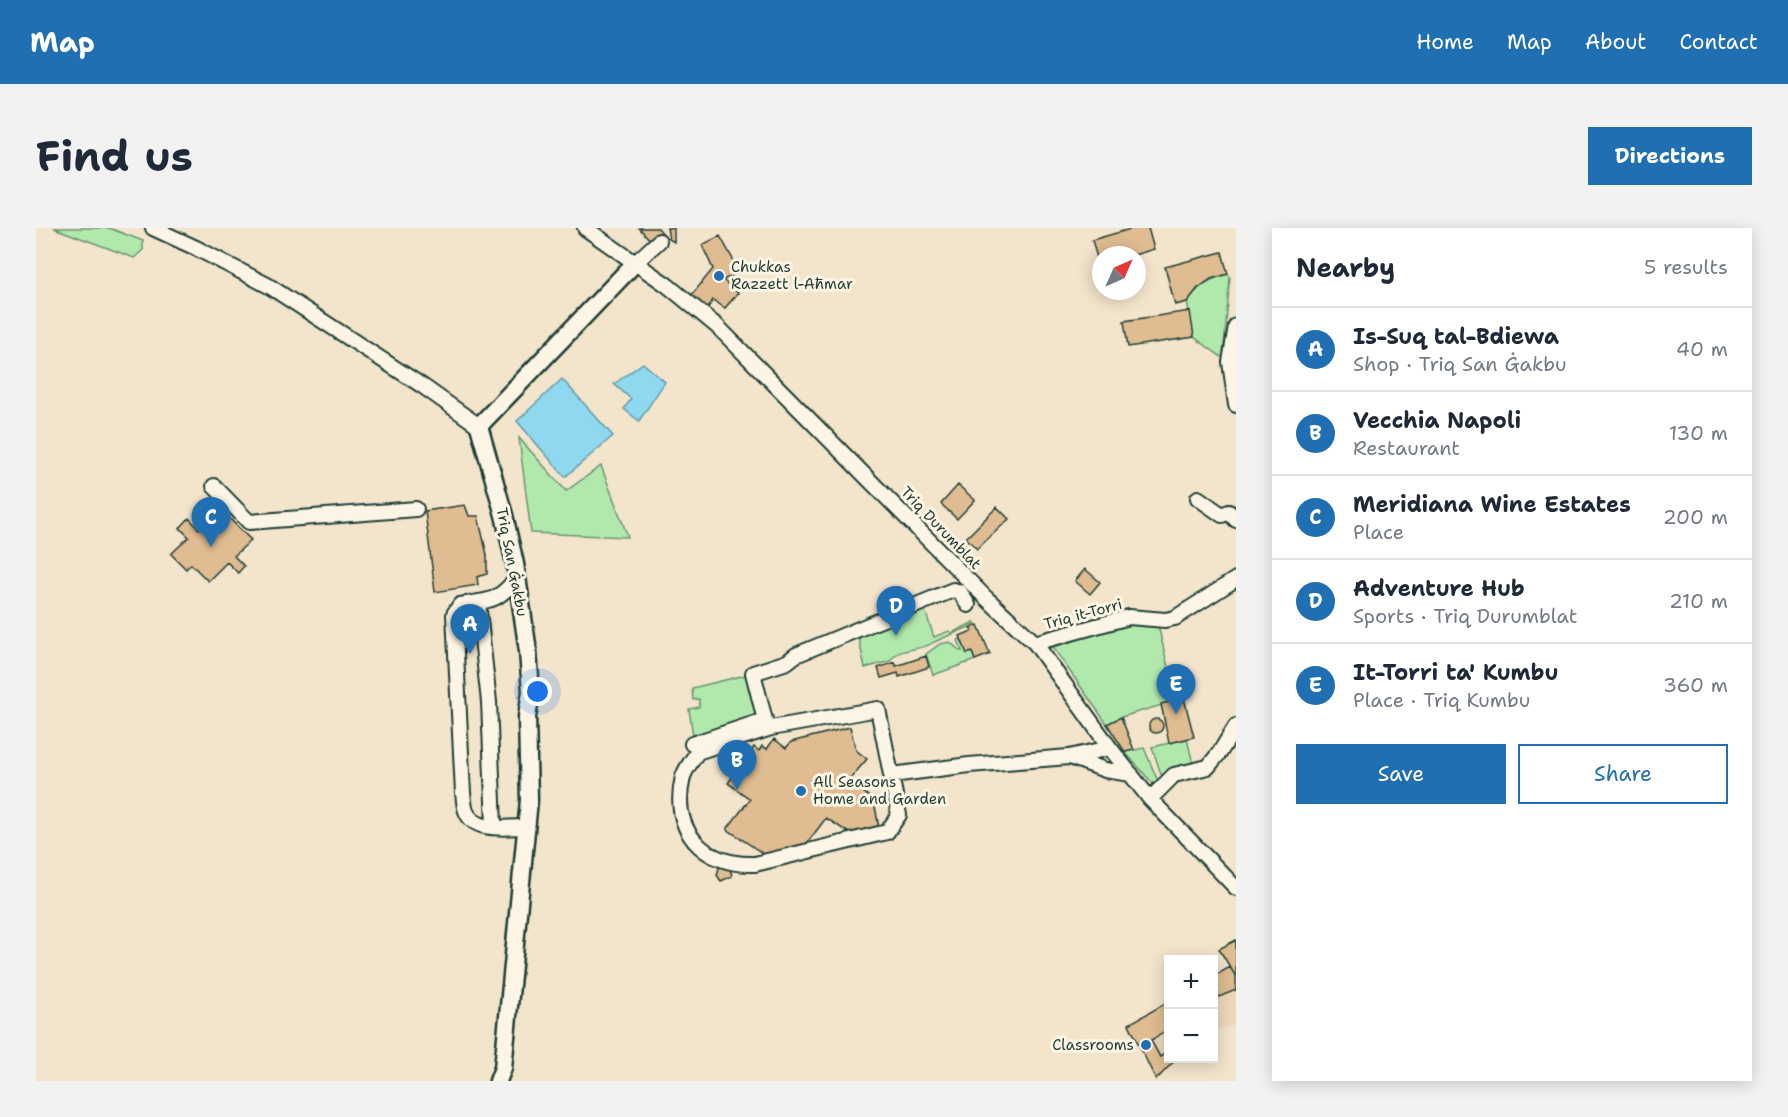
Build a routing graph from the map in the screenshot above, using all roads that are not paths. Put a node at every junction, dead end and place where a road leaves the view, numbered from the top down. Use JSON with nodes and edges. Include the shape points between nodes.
{"nodes":[{"id":1,"x":153,"y":228,"type":"edge"},
{"id":2,"x":586,"y":228,"type":"edge"},
{"id":3,"x":659,"y":241,"type":"dead end"},
{"id":4,"x":634,"y":264,"type":"junction"},
{"id":5,"x":1236,"y":326,"type":"edge"},
{"id":6,"x":1236,"y":405,"type":"edge"},
{"id":7,"x":479,"y":426,"type":"junction"},
{"id":8,"x":214,"y":486,"type":"dead end"},
{"id":9,"x":1198,"y":498,"type":"dead end"},
{"id":10,"x":416,"y":509,"type":"dead end"},
{"id":11,"x":1236,"y":520,"type":"edge"},
{"id":12,"x":517,"y":578,"type":"junction"},
{"id":13,"x":1236,"y":579,"type":"edge"},
{"id":14,"x":478,"y":602,"type":"junction"},
{"id":15,"x":968,"y":606,"type":"dead end"},
{"id":16,"x":1035,"y":644,"type":"junction"},
{"id":17,"x":1236,"y":726,"type":"edge"},
{"id":18,"x":692,"y":744,"type":"dead end"},
{"id":19,"x":1110,"y":748,"type":"junction"},
{"id":20,"x":1070,"y":757,"type":"junction"},
{"id":21,"x":1131,"y":774,"type":"junction"},
{"id":22,"x":892,"y":775,"type":"junction"},
{"id":23,"x":1150,"y":800,"type":"junction"},
{"id":24,"x":494,"y":826,"type":"junction"},
{"id":25,"x":526,"y":827,"type":"junction"},
{"id":26,"x":1236,"y":888,"type":"edge"},
{"id":27,"x":498,"y":1081,"type":"edge"}],
"edges":[{"from":1,"to":7,"type":"street","via":[[269,286]]},
{"from":2,"to":4,"type":"street","name":"Triq Durumblat"},
{"from":3,"to":4,"type":"street"},
{"from":4,"to":7,"type":"main road"},
{"from":4,"to":16,"type":"street","name":"Triq Durumblat","via":[[718,327]]},
{"from":5,"to":6,"type":"street","via":[[1230,362]]},
{"from":7,"to":12,"type":"main road","name":"Triq San Ġakbu"},
{"from":8,"to":10,"type":"street","via":[[249,522]]},
{"from":9,"to":11,"type":"street","via":[[1222,515],[1229,512]]},
{"from":12,"to":14,"type":"street","via":[[494,600]]},
{"from":12,"to":25,"type":"main road","name":"Triq San Ġakbu","via":[[531,692],[527,717]]},
{"from":13,"to":16,"type":"street","name":"Triq it-Torri","via":[[1176,618],[1129,617]]},
{"from":14,"to":24,"type":"street","via":[[489,702]]},
{"from":14,"to":24,"type":"street","via":[[460,605],[454,614],[463,793],[466,812],[473,822]]},
{"from":15,"to":18,"type":"street","via":[[960,592],[953,590],[753,674],[765,720]]},
{"from":16,"to":19,"type":"street","name":"Triq Durumblat"},
{"from":17,"to":23,"type":"street","via":[[1208,767],[1174,775]]},
{"from":19,"to":20,"type":"street"},
{"from":19,"to":21,"type":"street","name":"Triq Durumblat"},
{"from":20,"to":21,"type":"street","via":[[1105,770]]},
{"from":20,"to":22,"type":"street"},
{"from":21,"to":23,"type":"street","name":"Triq Durumblat"},
{"from":22,"to":22,"type":"street","via":[[899,815],[887,832],[755,864],[738,865],[712,857],[694,843],[683,822],[684,775],[697,753],[771,728],[878,709]]},
{"from":23,"to":26,"type":"street","name":"Triq Durumblat"},
{"from":24,"to":25,"type":"street"},
{"from":25,"to":27,"type":"main road","name":"Triq San Ġakbu","via":[[503,1068]]}]}
